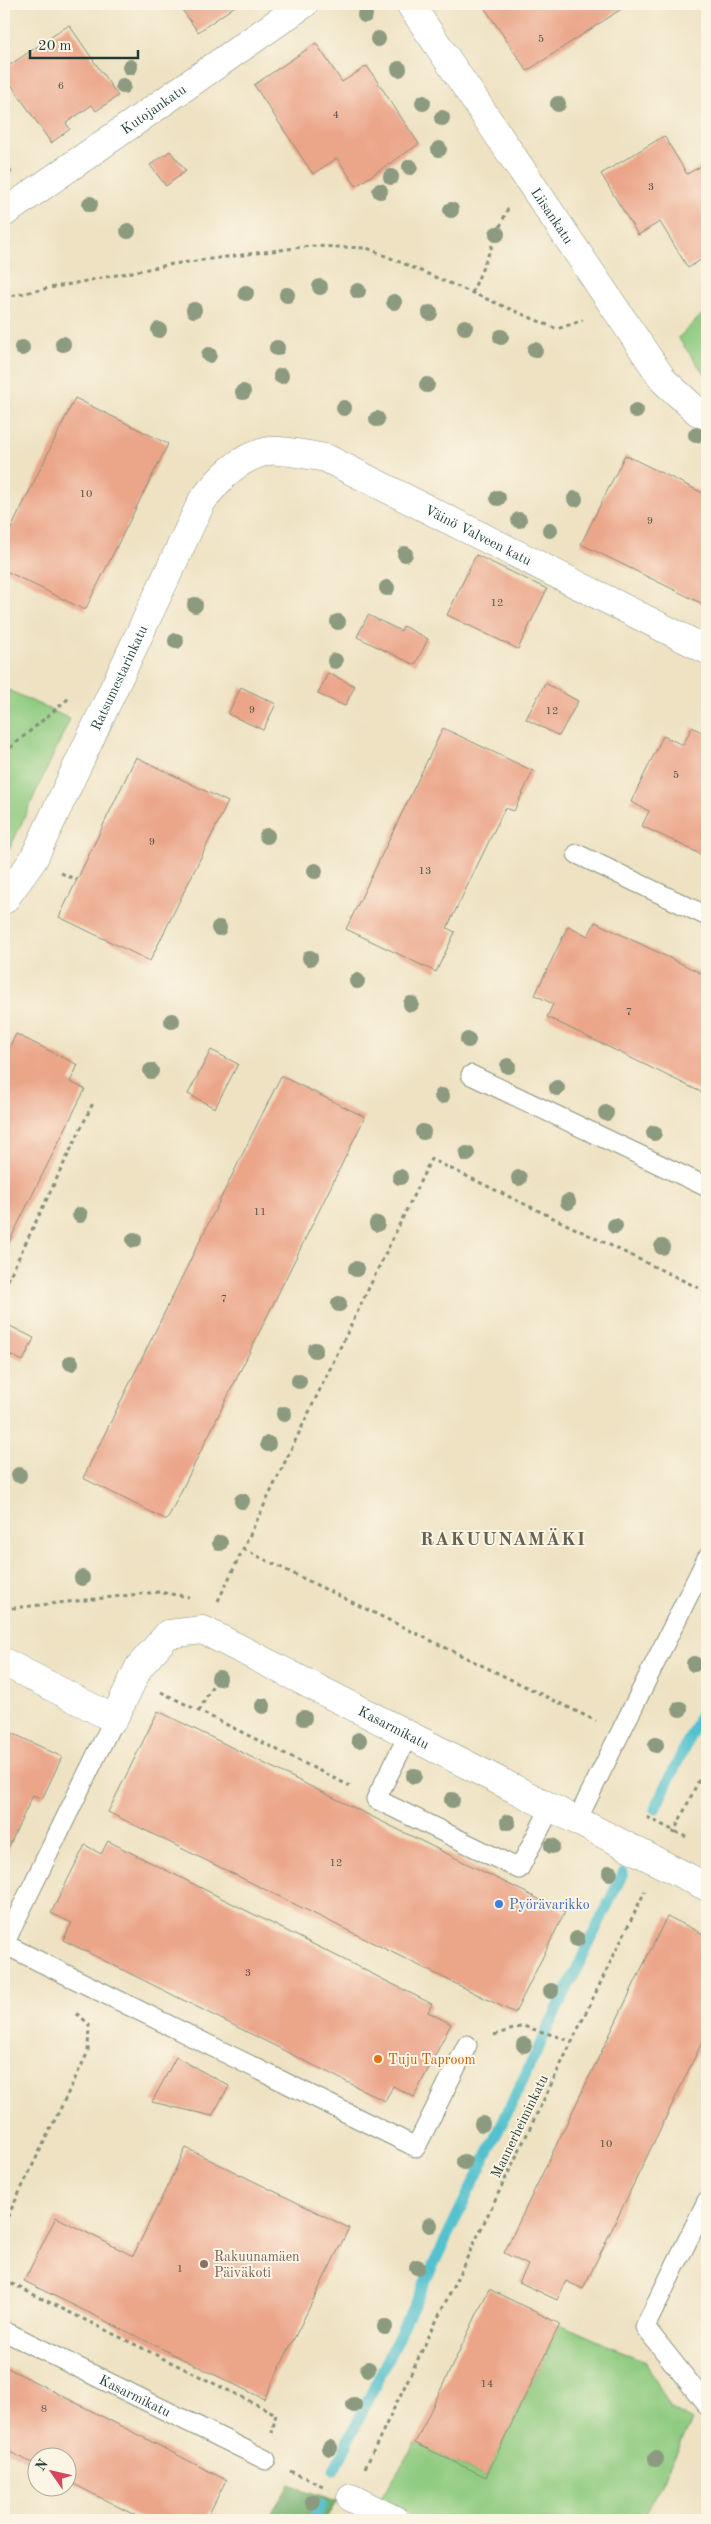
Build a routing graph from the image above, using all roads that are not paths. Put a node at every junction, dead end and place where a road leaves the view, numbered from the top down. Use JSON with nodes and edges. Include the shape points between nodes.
{"nodes":[{"id":1,"x":304,"y":4,"type":"edge"},
{"id":2,"x":410,"y":4,"type":"edge"},
{"id":3,"x":4,"y":212,"type":"edge"},
{"id":4,"x":707,"y":416,"type":"edge"},
{"id":5,"x":242,"y":461,"type":"joint"},
{"id":6,"x":707,"y":650,"type":"edge"},
{"id":7,"x":577,"y":854,"type":"dead end"},
{"id":8,"x":4,"y":900,"type":"edge"},
{"id":9,"x":707,"y":916,"type":"edge"},
{"id":10,"x":471,"y":1075,"type":"dead end"},
{"id":11,"x":707,"y":1187,"type":"edge"},
{"id":12,"x":707,"y":1558,"type":"edge"},
{"id":13,"x":4,"y":1662,"type":"edge"},
{"id":14,"x":114,"y":1719,"type":"junction"},
{"id":15,"x":409,"y":1734,"type":"junction"},
{"id":16,"x":552,"y":1807,"type":"junction"},
{"id":17,"x":577,"y":1820,"type":"junction"},
{"id":18,"x":707,"y":1887,"type":"edge"},
{"id":19,"x":4,"y":1944,"type":"edge"},
{"id":20,"x":467,"y":2045,"type":"dead end"},
{"id":21,"x":707,"y":2200,"type":"edge"},
{"id":22,"x":4,"y":2331,"type":"edge"},
{"id":23,"x":707,"y":2404,"type":"edge"},
{"id":24,"x":266,"y":2460,"type":"road end"},
{"id":25,"x":351,"y":2498,"type":"road end"},
{"id":26,"x":395,"y":2520,"type":"edge"}],
"edges":[{"from":1,"to":3,"type":"street","name":"Kutojankatu"},
{"from":2,"to":4,"type":"street","name":"Liisankatu","via":[[664,381],[698,412]]},
{"from":5,"to":6,"type":"street","name":"Väinö Valveen katu","via":[[270,451],[326,458]]},
{"from":5,"to":8,"type":"street","name":"Ratsumestarinkatu","via":[[223,474],[202,501],[33,860]]},
{"from":7,"to":9,"type":"lane"},
{"from":10,"to":11,"type":"lane"},
{"from":12,"to":17,"type":"lane"},
{"from":13,"to":14,"type":"street"},
{"from":14,"to":15,"type":"street","name":"Kasarmikatu","via":[[139,1667],[168,1634],[203,1630]]},
{"from":14,"to":19,"type":"lane","name":"Kasarmikatu"},
{"from":15,"to":16,"type":"street","name":"Kasarmikatu"},
{"from":15,"to":16,"type":"lane","via":[[376,1799],[519,1869]]},
{"from":16,"to":17,"type":"street","name":"Kasarmikatu"},
{"from":17,"to":18,"type":"street","name":"Kasarmikatu"},
{"from":19,"to":20,"type":"lane","via":[[416,2147]]},
{"from":21,"to":23,"type":"lane","via":[[645,2327]]},
{"from":22,"to":24,"type":"lane","name":"Kasarmikatu"},
{"from":25,"to":26,"type":"street"}]}
